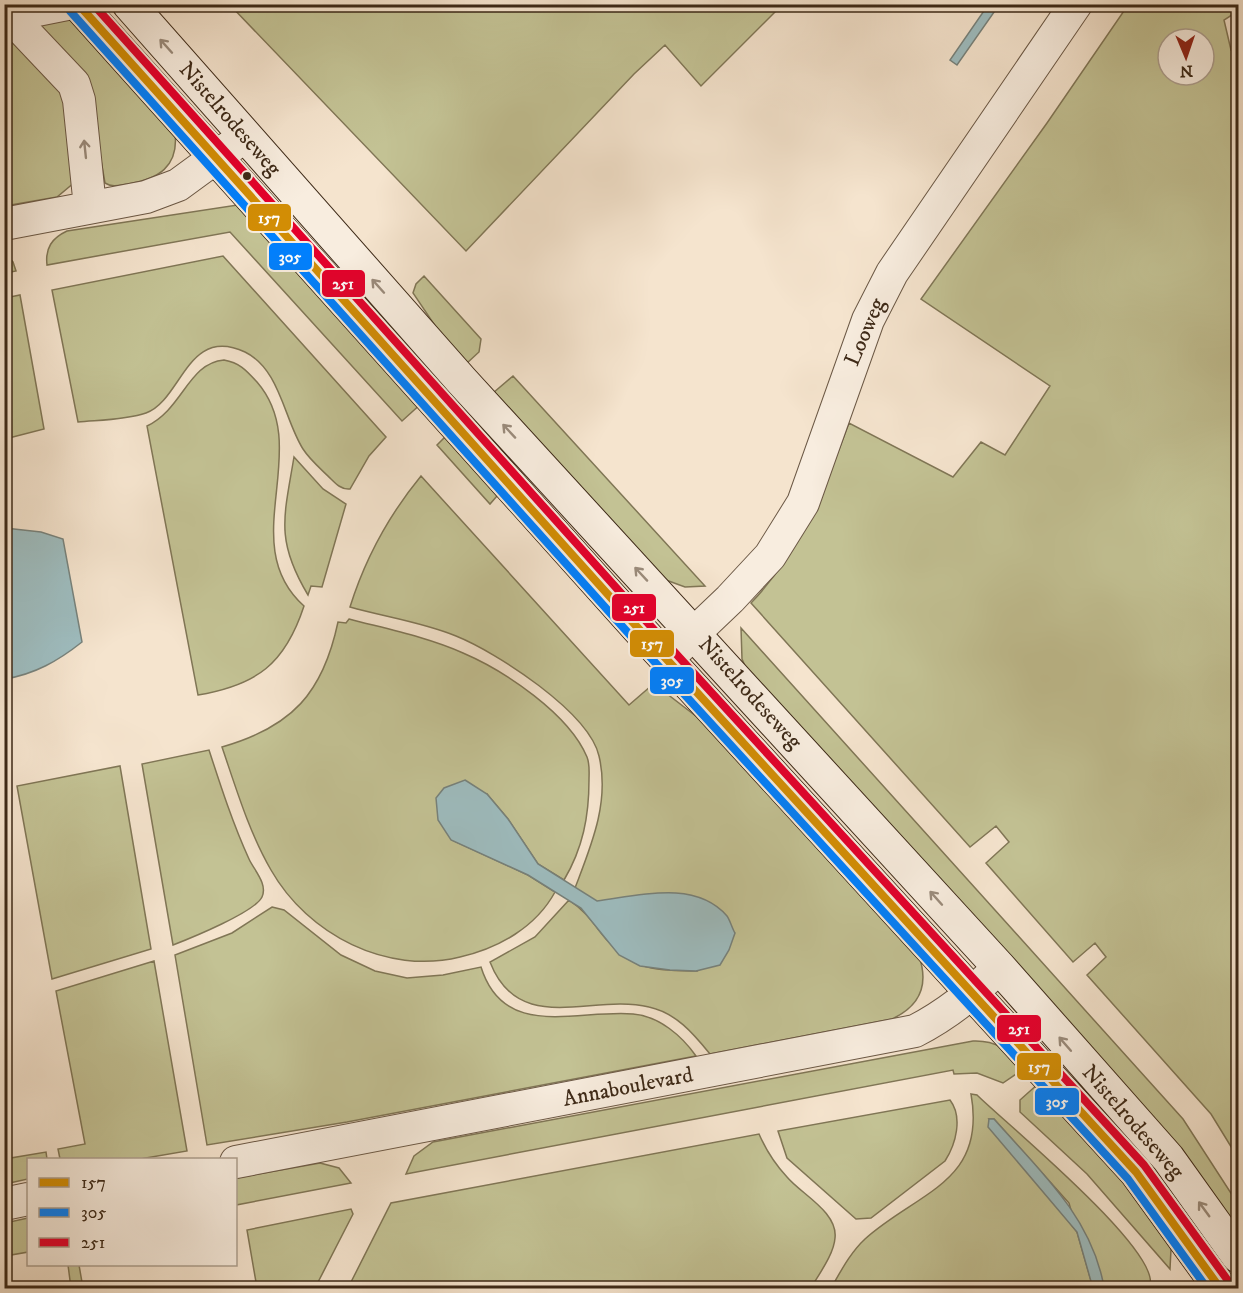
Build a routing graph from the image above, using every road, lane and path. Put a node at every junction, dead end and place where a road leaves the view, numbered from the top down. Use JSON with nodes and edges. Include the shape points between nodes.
{"nodes":[{"id":1,"x":67,"y":4,"type":"edge"},
{"id":2,"x":78,"y":4,"type":"edge"},
{"id":3,"x":129,"y":4,"type":"edge"},
{"id":4,"x":1076,"y":4,"type":"edge"},
{"id":5,"x":6,"y":16,"type":"edge"},
{"id":6,"x":245,"y":136,"type":"junction"},
{"id":7,"x":217,"y":158,"type":"junction"},
{"id":8,"x":90,"y":207,"type":"junction"},
{"id":9,"x":13,"y":223,"type":"edge"},
{"id":10,"x":695,"y":633,"type":"junction"},
{"id":11,"x":667,"y":659,"type":"junction"},
{"id":12,"x":999,"y":968,"type":"junction"},
{"id":13,"x":972,"y":995,"type":"junction"},
{"id":14,"x":237,"y":1162,"type":"edge"},
{"id":15,"x":27,"y":1199,"type":"edge"},
{"id":16,"x":4,"y":1204,"type":"edge"},
{"id":17,"x":1239,"y":1256,"type":"edge"},
{"id":18,"x":1219,"y":1284,"type":"edge"}],
"edges":[{"from":1,"to":5,"type":"street"},
{"from":2,"to":7,"type":"street","name":"Nistelrodeseweg"},
{"from":6,"to":3,"type":"street","name":"Nistelrodeseweg","one_way":true},
{"from":4,"to":10,"type":"street","name":"Looweg","via":[[892,273],[868,320],[803,503],[770,556]]},
{"from":8,"to":5,"type":"street","one_way":true,"via":[[74,84]]},
{"from":6,"to":7,"type":"street"},
{"from":10,"to":6,"type":"street","name":"Nistelrodeseweg","one_way":true,"via":[[469,388]]},
{"from":7,"to":8,"type":"street","via":[[167,189],[146,197]]},
{"from":7,"to":11,"type":"street","name":"Nistelrodeseweg"},
{"from":8,"to":9,"type":"street"},
{"from":10,"to":11,"type":"street","name":"Looweg"},
{"from":12,"to":10,"type":"street","name":"Nistelrodeseweg","one_way":true},
{"from":11,"to":13,"type":"street","name":"Nistelrodeseweg"},
{"from":12,"to":13,"type":"street","name":"Annaboulevard"},
{"from":17,"to":12,"type":"street","name":"Nistelrodeseweg","one_way":true,"via":[[1168,1158]]},
{"from":13,"to":14,"type":"street","name":"Annaboulevard","via":[[945,1016],[915,1031]]},
{"from":13,"to":18,"type":"street","name":"Nistelrodeseweg","via":[[1136,1172]]},
{"from":15,"to":16,"type":"street"}]}
